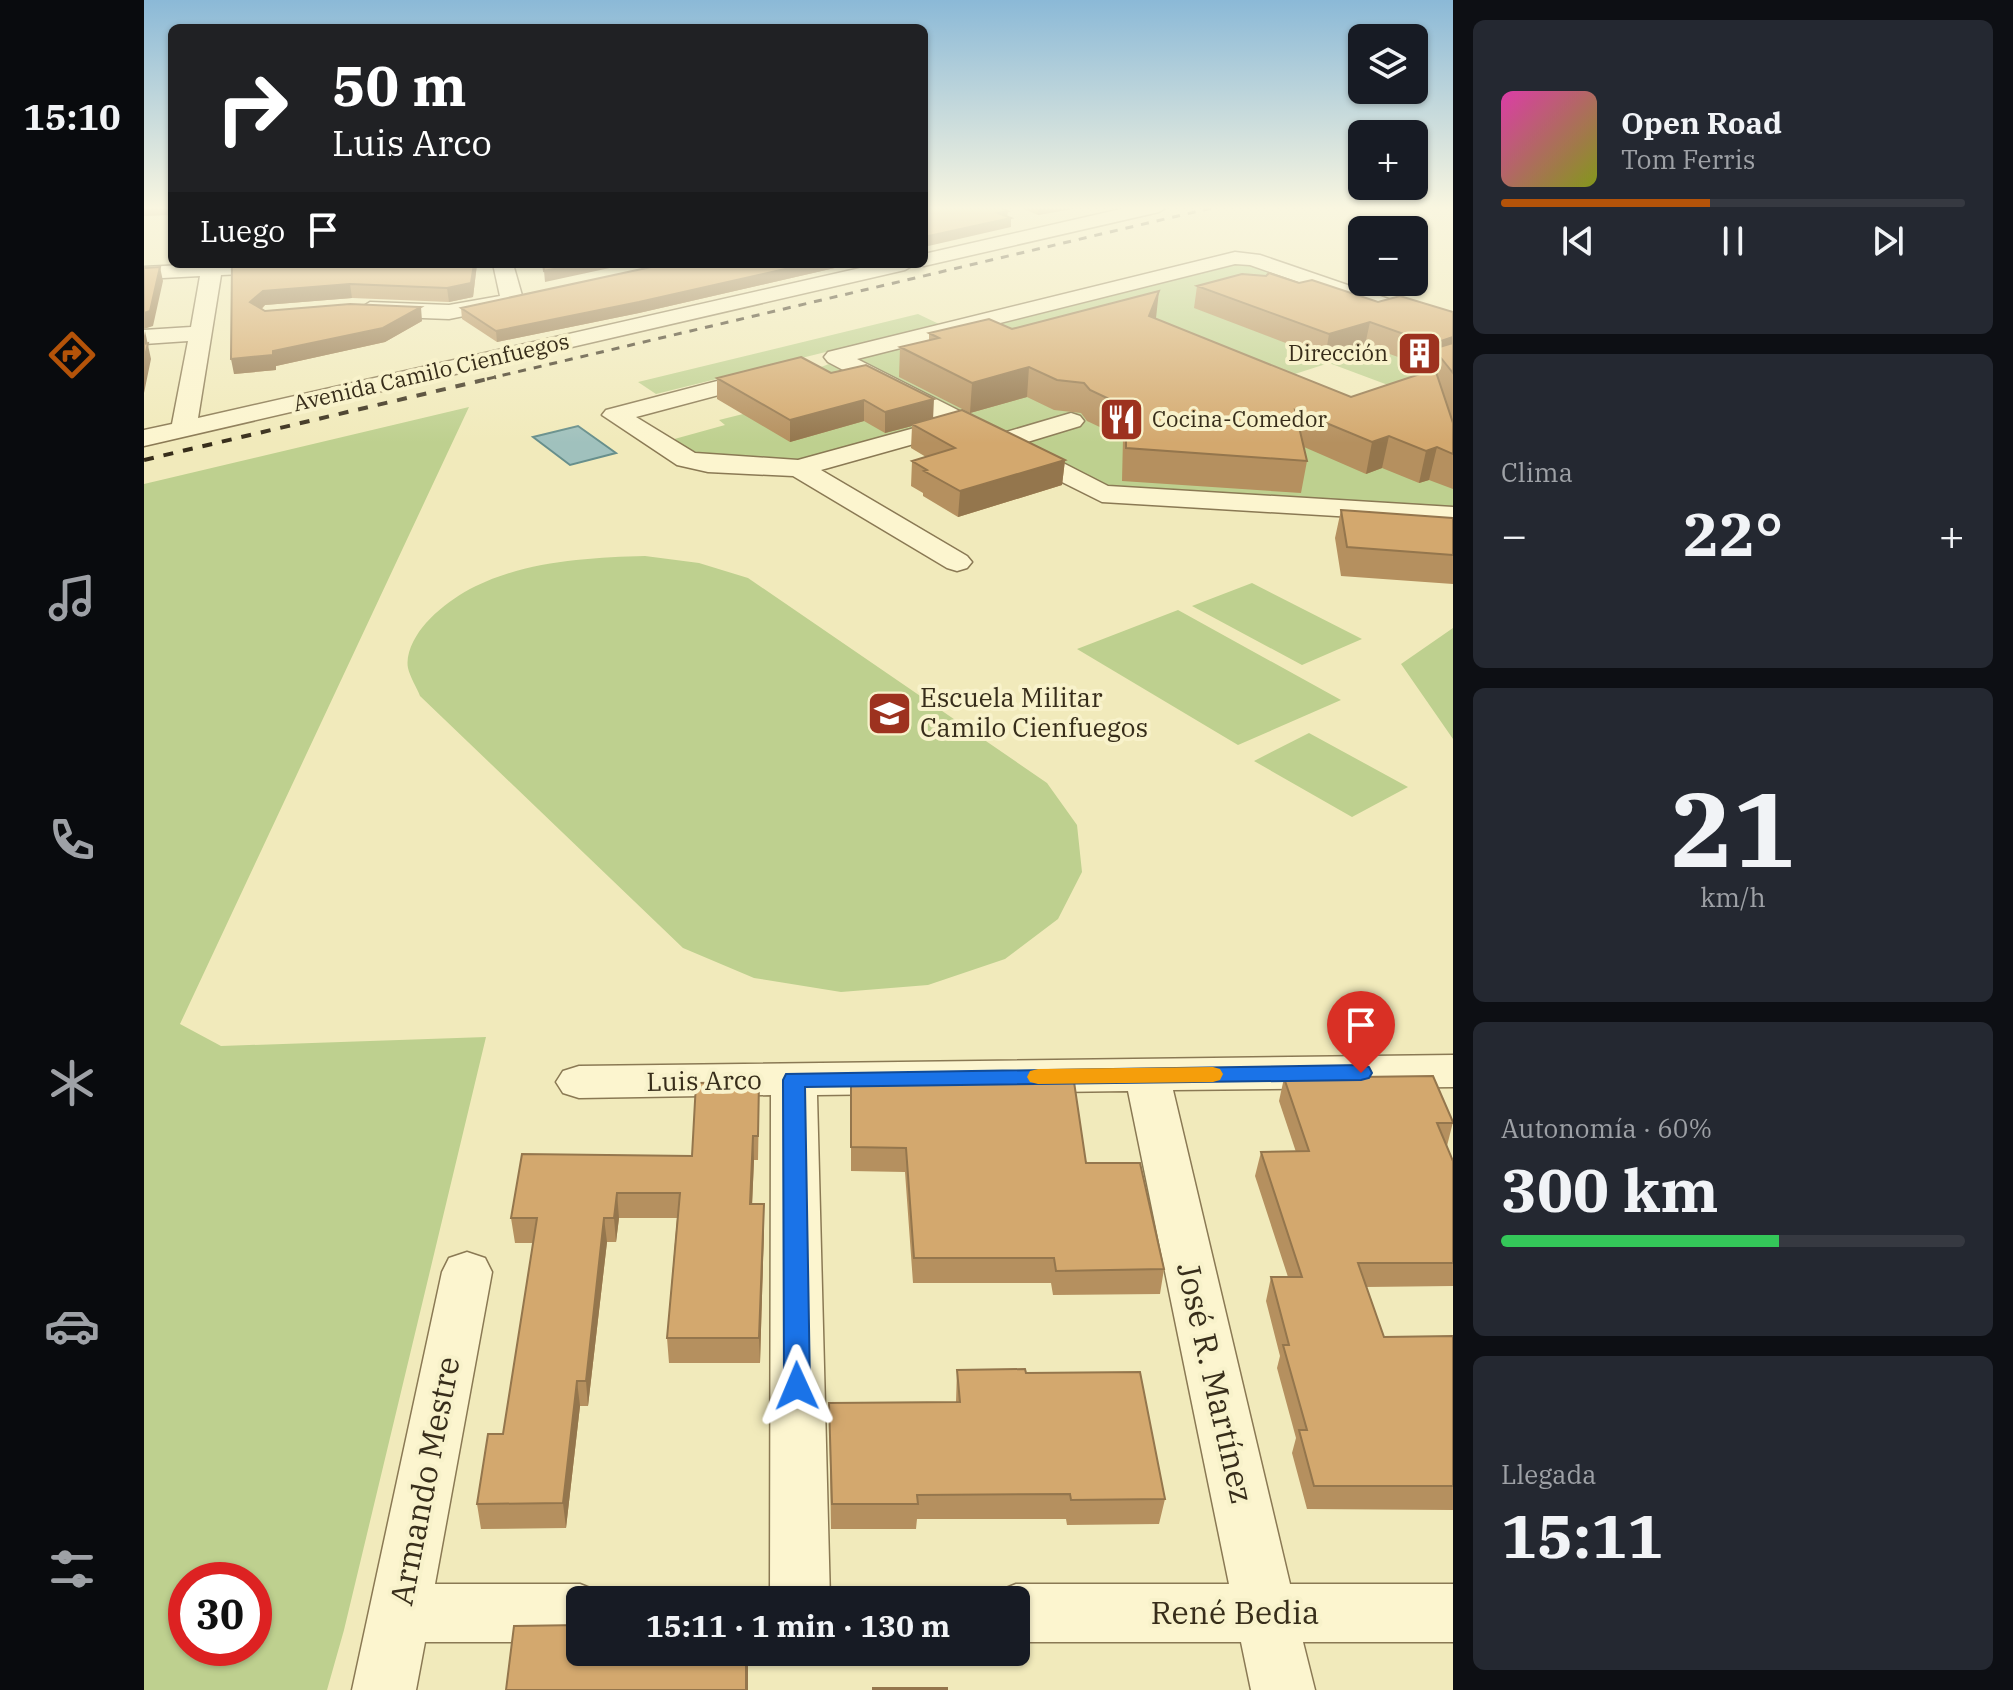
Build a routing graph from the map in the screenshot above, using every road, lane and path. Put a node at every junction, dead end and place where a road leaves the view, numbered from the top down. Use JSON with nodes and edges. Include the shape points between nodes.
{"nodes":[{"id":1,"x":210,"y":285,"type":"edge"},
{"id":2,"x":513,"y":285,"type":"edge"},
{"id":3,"x":790,"y":285,"type":"edge"},
{"id":4,"x":1126,"y":285,"type":"edge"},
{"id":5,"x":1326,"y":285,"type":"edge"},
{"id":6,"x":352,"y":308,"type":"edge"},
{"id":7,"x":1453,"y":313,"type":"edge"},
{"id":8,"x":1409,"y":314,"type":"junction"},
{"id":9,"x":446,"y":327,"type":"junction"},
{"id":10,"x":1453,"y":329,"type":"edge"},
{"id":11,"x":201,"y":333,"type":"junction"},
{"id":12,"x":144,"y":337,"type":"edge"},
{"id":13,"x":836,"y":357,"type":"junction"},
{"id":14,"x":435,"y":371,"type":"junction"},
{"id":15,"x":1071,"y":421,"type":"dead end"},
{"id":16,"x":962,"y":423,"type":"junction"},
{"id":17,"x":184,"y":428,"type":"junction"},
{"id":18,"x":144,"y":438,"type":"edge"},
{"id":19,"x":1001,"y":442,"type":"junction"},
{"id":20,"x":799,"y":468,"type":"junction"},
{"id":21,"x":1453,"y":515,"type":"edge"},
{"id":22,"x":957,"y":562,"type":"dead end"},
{"id":23,"x":1453,"y":1071,"type":"edge"},
{"id":24,"x":1147,"y":1075,"type":"junction"},
{"id":25,"x":794,"y":1080,"type":"junction"},
{"id":26,"x":579,"y":1082,"type":"dead end"},
{"id":27,"x":467,"y":1272,"type":"dead end"},
{"id":28,"x":800,"y":1586,"type":"edge"},
{"id":29,"x":399,"y":1613,"type":"junction"},
{"id":30,"x":566,"y":1613,"type":"edge"},
{"id":31,"x":1030,"y":1613,"type":"edge"},
{"id":32,"x":1266,"y":1613,"type":"junction"},
{"id":33,"x":1453,"y":1613,"type":"edge"},
{"id":34,"x":384,"y":1690,"type":"edge"},
{"id":35,"x":1283,"y":1690,"type":"edge"}],
"edges":[{"from":1,"to":11,"type":"street"},
{"from":2,"to":9,"type":"street","via":[[519,298]]},
{"from":3,"to":14,"type":"street","name":"Avenida Camilo Cienfuegos"},
{"from":4,"to":13,"type":"street"},
{"from":5,"to":8,"type":"street"},
{"from":6,"to":9,"type":"street"},
{"from":7,"to":8,"type":"street"},
{"from":8,"to":10,"type":"street"},
{"from":9,"to":14,"type":"street"},
{"from":11,"to":12,"type":"street"},
{"from":11,"to":17,"type":"street"},
{"from":13,"to":16,"type":"street"},
{"from":13,"to":20,"type":"street","via":[[615,415],[686,459]]},
{"from":14,"to":17,"type":"street","name":"Avenida Camilo Cienfuegos"},
{"from":15,"to":19,"type":"street"},
{"from":16,"to":19,"type":"street"},
{"from":16,"to":20,"type":"street"},
{"from":17,"to":18,"type":"street","name":"Avenida Camilo Cienfuegos"},
{"from":19,"to":21,"type":"street","via":[[1102,494]]},
{"from":20,"to":22,"type":"street"},
{"from":23,"to":24,"type":"street","name":"Luis Arco"},
{"from":24,"to":25,"type":"street","name":"Luis Arco"},
{"from":24,"to":32,"type":"street","name":"José R. Martínez"},
{"from":25,"to":26,"type":"street","name":"Luis Arco"},
{"from":25,"to":28,"type":"street"},
{"from":27,"to":29,"type":"street","name":"Armando Mestre"},
{"from":29,"to":30,"type":"street"},
{"from":29,"to":34,"type":"street","name":"Armando Mestre"},
{"from":31,"to":32,"type":"street","name":"René Bedia"},
{"from":32,"to":33,"type":"street","name":"René Bedia"},
{"from":32,"to":35,"type":"street","name":"José R. Martínez"}]}
